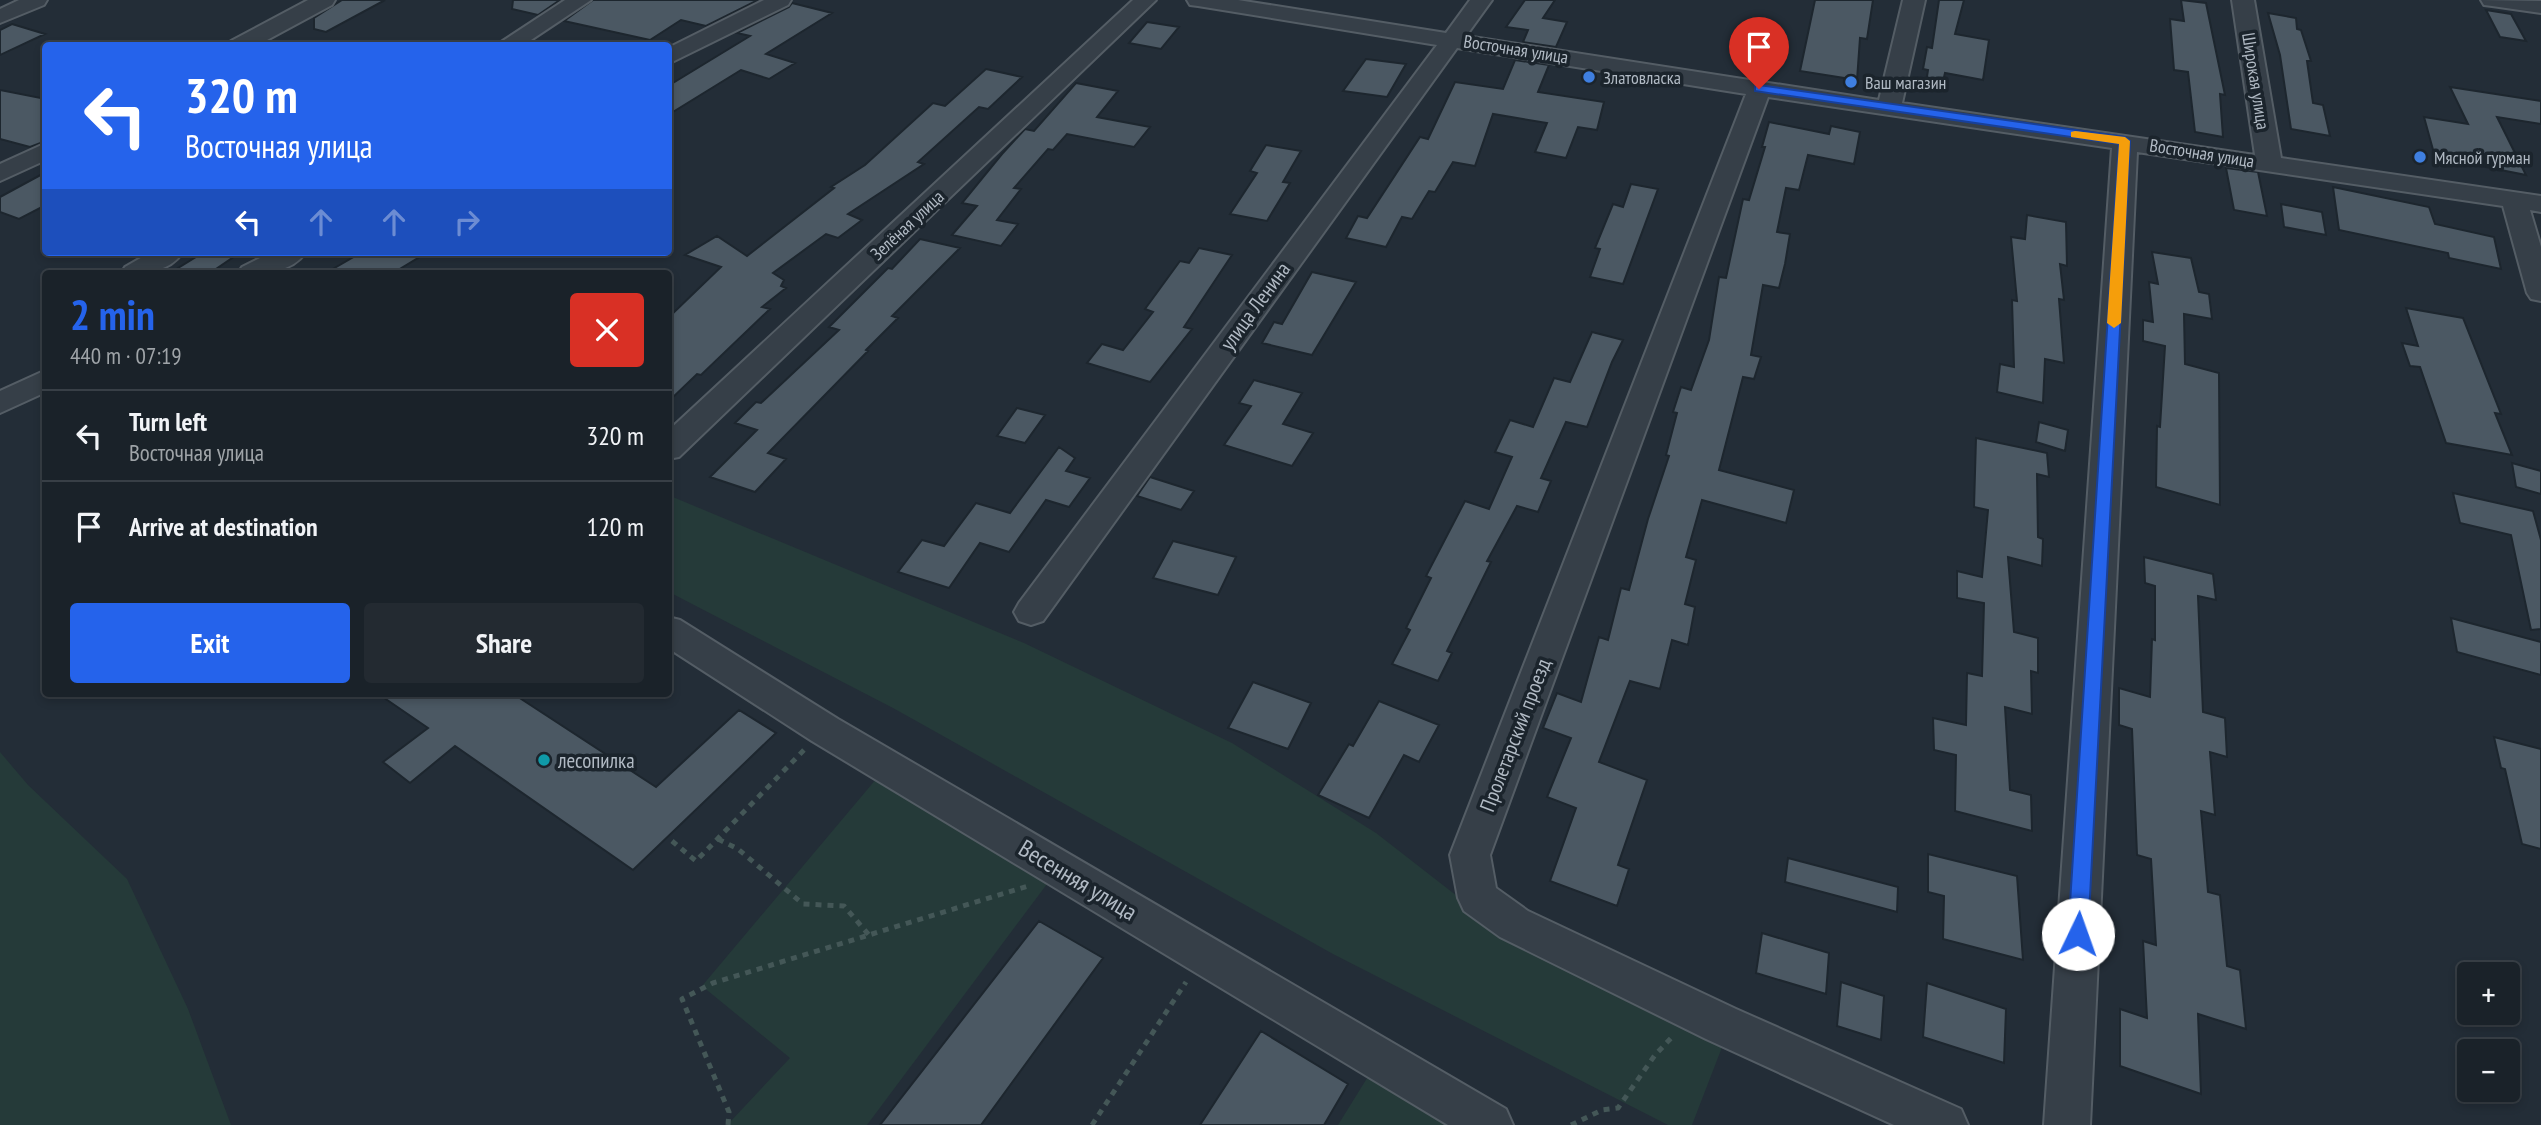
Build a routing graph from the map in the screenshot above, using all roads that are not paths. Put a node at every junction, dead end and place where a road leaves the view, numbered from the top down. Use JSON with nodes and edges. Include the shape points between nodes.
{"nodes":[{"id":1,"x":36,"y":0,"type":"edge"},
{"id":2,"x":324,"y":0,"type":"edge"},
{"id":3,"x":580,"y":0,"type":"edge"},
{"id":4,"x":780,"y":0,"type":"edge"},
{"id":5,"x":1146,"y":0,"type":"edge"},
{"id":6,"x":1198,"y":0,"type":"edge"},
{"id":7,"x":1482,"y":0,"type":"edge"},
{"id":8,"x":1914,"y":0,"type":"edge"},
{"id":9,"x":2242,"y":0,"type":"edge"},
{"id":10,"x":2492,"y":0,"type":"edge"},
{"id":11,"x":2541,"y":8,"type":"edge"},
{"id":12,"x":0,"y":17,"type":"edge"},
{"id":13,"x":1451,"y":38,"type":"junction"},
{"id":14,"x":246,"y":42,"type":"edge"},
{"id":15,"x":512,"y":42,"type":"edge"},
{"id":16,"x":672,"y":55,"type":"edge"},
{"id":17,"x":1759,"y":89,"type":"junction"},
{"id":18,"x":1889,"y":108,"type":"junction"},
{"id":19,"x":2125,"y":141,"type":"junction"},
{"id":20,"x":42,"y":152,"type":"edge"},
{"id":21,"x":2269,"y":163,"type":"junction"},
{"id":22,"x":0,"y":174,"type":"edge"},
{"id":23,"x":2514,"y":200,"type":"junction"},
{"id":24,"x":2541,"y":204,"type":"edge"},
{"id":25,"x":163,"y":256,"type":"edge"},
{"id":26,"x":285,"y":256,"type":"edge"},
{"id":27,"x":140,"y":270,"type":"edge"},
{"id":28,"x":258,"y":270,"type":"edge"},
{"id":29,"x":2541,"y":293,"type":"edge"},
{"id":30,"x":42,"y":381,"type":"edge"},
{"id":31,"x":0,"y":403,"type":"edge"},
{"id":32,"x":672,"y":445,"type":"edge"},
{"id":33,"x":1031,"y":612,"type":"dead end"},
{"id":34,"x":672,"y":633,"type":"edge"},
{"id":35,"x":1490,"y":1125,"type":"edge"},
{"id":36,"x":1945,"y":1125,"type":"edge"},
{"id":37,"x":2067,"y":1125,"type":"edge"}],
"edges":[{"from":1,"to":12,"type":"street"},
{"from":2,"to":14,"type":"street"},
{"from":3,"to":15,"type":"street"},
{"from":4,"to":16,"type":"street"},
{"from":5,"to":32,"type":"street","name":"Зелёная улица"},
{"from":6,"to":13,"type":"street","name":"Восточная улица"},
{"from":7,"to":13,"type":"street","name":"улица Ленина"},
{"from":8,"to":18,"type":"street"},
{"from":9,"to":21,"type":"street","name":"Широкая улица"},
{"from":10,"to":11,"type":"street"},
{"from":13,"to":17,"type":"street","name":"Восточная улица"},
{"from":13,"to":33,"type":"street","name":"улица Ленина"},
{"from":17,"to":18,"type":"street","name":"Восточная улица"},
{"from":17,"to":36,"type":"street","name":"Пролетарский проезд","via":[[1469,855],[1478,898],[1514,924]]},
{"from":18,"to":19,"type":"street","name":"Восточная улица"},
{"from":19,"to":21,"type":"street","name":"Восточная улица"},
{"from":19,"to":37,"type":"street"},
{"from":20,"to":22,"type":"street"},
{"from":21,"to":23,"type":"street","name":"Восточная улица"},
{"from":23,"to":24,"type":"street","name":"Восточная улица"},
{"from":23,"to":29,"type":"street"},
{"from":25,"to":27,"type":"street"},
{"from":26,"to":28,"type":"street"},
{"from":30,"to":31,"type":"street"},
{"from":34,"to":35,"type":"street","name":"Весенняя улица","via":[[825,730]]}]}
